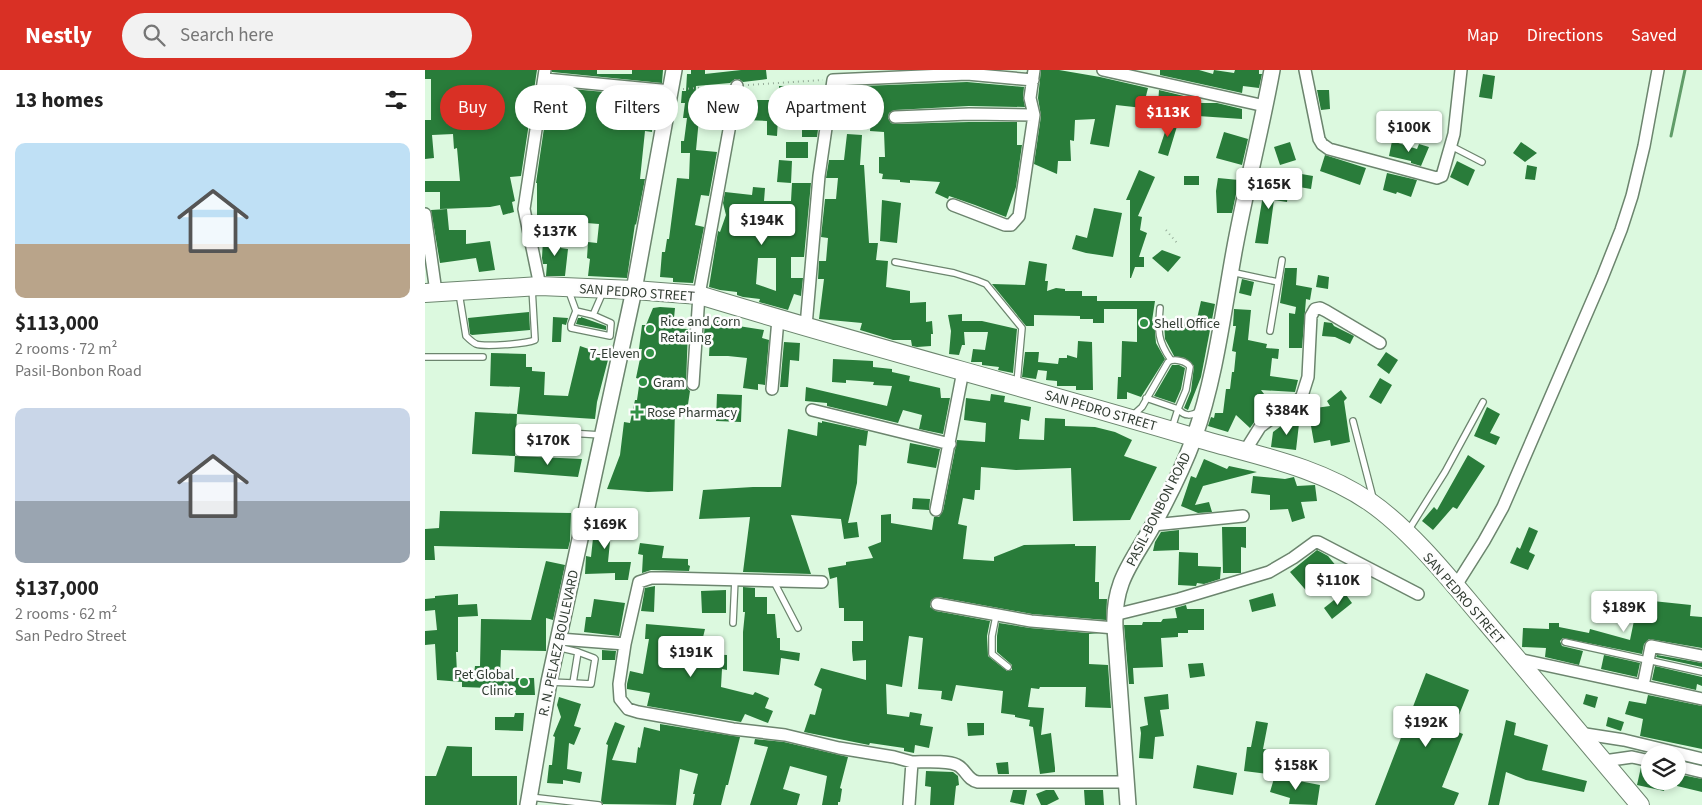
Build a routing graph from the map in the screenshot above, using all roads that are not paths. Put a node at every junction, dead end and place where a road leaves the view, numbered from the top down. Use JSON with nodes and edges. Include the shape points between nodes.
{"nodes":[{"id":1,"x":674,"y":70,"type":"edge"},
{"id":2,"x":1103,"y":70,"type":"edge"},
{"id":3,"x":1272,"y":70,"type":"edge"},
{"id":4,"x":1305,"y":70,"type":"edge"},
{"id":5,"x":1461,"y":70,"type":"edge"},
{"id":6,"x":1658,"y":70,"type":"edge"},
{"id":7,"x":545,"y":74,"type":"edge"},
{"id":8,"x":1033,"y":75,"type":"edge"},
{"id":9,"x":627,"y":85,"type":"edge"},
{"id":10,"x":672,"y":85,"type":"edge"},
{"id":11,"x":1265,"y":106,"type":"junction"},
{"id":12,"x":1034,"y":115,"type":"junction"},
{"id":13,"x":895,"y":117,"type":"dead end"},
{"id":14,"x":664,"y":130,"type":"edge"},
{"id":15,"x":729,"y":130,"type":"edge"},
{"id":16,"x":1451,"y":146,"type":"junction"},
{"id":17,"x":1482,"y":162,"type":"dead end"},
{"id":18,"x":953,"y":205,"type":"dead end"},
{"id":19,"x":425,"y":214,"type":"edge"},
{"id":20,"x":1281,"y":260,"type":"dead end"},
{"id":21,"x":895,"y":262,"type":"dead end"},
{"id":22,"x":1231,"y":272,"type":"junction"},
{"id":23,"x":1278,"y":282,"type":"junction"},
{"id":24,"x":536,"y":286,"type":"junction"},
{"id":25,"x":567,"y":288,"type":"junction"},
{"id":26,"x":605,"y":288,"type":"junction"},
{"id":27,"x":459,"y":290,"type":"junction"},
{"id":28,"x":634,"y":290,"type":"junction"},
{"id":29,"x":430,"y":292,"type":"edge"},
{"id":30,"x":699,"y":296,"type":"junction"},
{"id":31,"x":1160,"y":308,"type":"dead end"},
{"id":32,"x":576,"y":311,"type":"junction"},
{"id":33,"x":593,"y":315,"type":"junction"},
{"id":34,"x":778,"y":319,"type":"junction"},
{"id":35,"x":806,"y":326,"type":"junction"},
{"id":36,"x":1270,"y":331,"type":"dead end"},
{"id":37,"x":618,"y":335,"type":"junction"},
{"id":38,"x":1381,"y":343,"type":"dead end"},
{"id":39,"x":425,"y":357,"type":"edge"},
{"id":40,"x":483,"y":357,"type":"dead end"},
{"id":41,"x":1171,"y":360,"type":"junction"},
{"id":42,"x":963,"y":371,"type":"junction"},
{"id":43,"x":693,"y":384,"type":"dead end"},
{"id":44,"x":1017,"y":386,"type":"junction"},
{"id":45,"x":772,"y":389,"type":"dead end"},
{"id":46,"x":1147,"y":398,"type":"junction"},
{"id":47,"x":1483,"y":402,"type":"dead end"},
{"id":48,"x":812,"y":410,"type":"dead end"},
{"id":49,"x":1178,"y":410,"type":"junction"},
{"id":50,"x":1201,"y":410,"type":"junction"},
{"id":51,"x":1129,"y":418,"type":"junction"},
{"id":52,"x":1353,"y":421,"type":"dead end"},
{"id":53,"x":1171,"y":430,"type":"junction"},
{"id":54,"x":537,"y":431,"type":"dead end"},
{"id":55,"x":603,"y":435,"type":"junction"},
{"id":56,"x":1194,"y":437,"type":"junction"},
{"id":57,"x":950,"y":444,"type":"junction"},
{"id":58,"x":1245,"y":451,"type":"junction"},
{"id":59,"x":1374,"y":505,"type":"junction"},
{"id":60,"x":936,"y":510,"type":"dead end"},
{"id":61,"x":1243,"y":516,"type":"dead end"},
{"id":62,"x":1153,"y":526,"type":"junction"},
{"id":63,"x":1407,"y":533,"type":"junction"},
{"id":64,"x":735,"y":579,"type":"junction"},
{"id":65,"x":773,"y":580,"type":"junction"},
{"id":66,"x":822,"y":582,"type":"dead end"},
{"id":67,"x":1455,"y":587,"type":"junction"},
{"id":68,"x":1418,"y":594,"type":"dead end"},
{"id":69,"x":937,"y":604,"type":"dead end"},
{"id":70,"x":996,"y":616,"type":"junction"},
{"id":71,"x":1115,"y":621,"type":"junction"},
{"id":72,"x":733,"y":623,"type":"dead end"},
{"id":73,"x":798,"y":628,"type":"dead end"},
{"id":74,"x":1565,"y":642,"type":"dead end"},
{"id":75,"x":558,"y":643,"type":"junction"},
{"id":76,"x":625,"y":644,"type":"junction"},
{"id":77,"x":578,"y":652,"type":"junction"},
{"id":78,"x":1702,"y":656,"type":"edge"},
{"id":79,"x":1517,"y":659,"type":"junction"},
{"id":80,"x":1648,"y":660,"type":"junction"},
{"id":81,"x":1007,"y":667,"type":"dead end"},
{"id":82,"x":1702,"y":672,"type":"edge"},
{"id":83,"x":549,"y":682,"type":"junction"},
{"id":84,"x":573,"y":683,"type":"junction"},
{"id":85,"x":1643,"y":686,"type":"junction"},
{"id":86,"x":1702,"y":699,"type":"edge"},
{"id":87,"x":1579,"y":733,"type":"junction"},
{"id":88,"x":1641,"y":759,"type":"edge"},
{"id":89,"x":1702,"y":759,"type":"edge"},
{"id":90,"x":912,"y":762,"type":"junction"},
{"id":91,"x":1604,"y":762,"type":"junction"},
{"id":92,"x":1686,"y":768,"type":"edge"},
{"id":93,"x":1702,"y":772,"type":"edge"},
{"id":94,"x":1126,"y":782,"type":"junction"},
{"id":95,"x":529,"y":801,"type":"edge"},
{"id":96,"x":599,"y":805,"type":"edge"},
{"id":97,"x":909,"y":805,"type":"edge"},
{"id":98,"x":1128,"y":805,"type":"edge"},
{"id":99,"x":1640,"y":805,"type":"edge"}],
"edges":[{"from":1,"to":10,"type":"street","name":"R. N. PELAEZ BOULEVARD"},
{"from":2,"to":11,"type":"street"},
{"from":3,"to":11,"type":"street","name":"PASIL-BONBON ROAD"},
{"from":4,"to":16,"type":"street","via":[[1319,138],[1329,149],[1437,178],[1442,176]]},
{"from":5,"to":16,"type":"street"},
{"from":6,"to":67,"type":"street","via":[[1632,196],[1615,246],[1503,507]]},
{"from":7,"to":9,"type":"street"},
{"from":7,"to":24,"type":"street","via":[[524,209]]},
{"from":8,"to":12,"type":"street","via":[[1030,98]]},
{"from":8,"to":35,"type":"street","via":[[967,74],[833,80],[819,176]]},
{"from":11,"to":22,"type":"street","name":"PASIL-BONBON ROAD"},
{"from":12,"to":13,"type":"street"},
{"from":12,"to":18,"type":"street","via":[[1016,220],[1005,225]]},
{"from":14,"to":28,"type":"street","name":"R. N. PELAEZ BOULEVARD"},
{"from":15,"to":30,"type":"street"},
{"from":16,"to":17,"type":"lane"},
{"from":19,"to":29,"type":"street"},
{"from":20,"to":23,"type":"lane"},
{"from":21,"to":44,"type":"lane","via":[[954,273],[986,284],[1022,328]]},
{"from":22,"to":23,"type":"lane"},
{"from":22,"to":50,"type":"street","name":"PASIL-BONBON ROAD"},
{"from":23,"to":36,"type":"lane"},
{"from":24,"to":25,"type":"main road","name":"SAN PEDRO STREET"},
{"from":24,"to":27,"type":"main road","name":"SAN PEDRO STREET"},
{"from":24,"to":27,"type":"lane","via":[[535,340],[525,343],[476,344],[466,336]]},
{"from":25,"to":26,"type":"main road","name":"SAN PEDRO STREET"},
{"from":25,"to":32,"type":"lane"},
{"from":26,"to":28,"type":"main road","name":"SAN PEDRO STREET"},
{"from":26,"to":33,"type":"lane"},
{"from":27,"to":29,"type":"main road","name":"SAN PEDRO STREET"},
{"from":28,"to":30,"type":"main road","name":"SAN PEDRO STREET"},
{"from":28,"to":37,"type":"street","name":"R. N. PELAEZ BOULEVARD"},
{"from":30,"to":34,"type":"main road","name":"SAN PEDRO STREET"},
{"from":30,"to":43,"type":"street"},
{"from":31,"to":41,"type":"lane","via":[[1158,335]]},
{"from":32,"to":33,"type":"lane"},
{"from":32,"to":37,"type":"lane","via":[[571,328]]},
{"from":33,"to":37,"type":"lane","via":[[610,321]]},
{"from":34,"to":35,"type":"main road","name":"SAN PEDRO STREET"},
{"from":34,"to":45,"type":"street"},
{"from":35,"to":42,"type":"main road","name":"SAN PEDRO STREET"},
{"from":37,"to":55,"type":"street","name":"R. N. PELAEZ BOULEVARD"},
{"from":38,"to":58,"type":"street","via":[[1326,311],[1315,309],[1311,316],[1308,377],[1302,396],[1260,427]]},
{"from":39,"to":40,"type":"lane"},
{"from":41,"to":46,"type":"lane"},
{"from":41,"to":49,"type":"lane","via":[[1190,367]]},
{"from":42,"to":44,"type":"main road","name":"SAN PEDRO STREET"},
{"from":42,"to":57,"type":"street"},
{"from":44,"to":51,"type":"main road","name":"SAN PEDRO STREET"},
{"from":46,"to":49,"type":"lane"},
{"from":46,"to":51,"type":"lane"},
{"from":47,"to":63,"type":"lane"},
{"from":48,"to":57,"type":"street"},
{"from":49,"to":50,"type":"lane","via":[[1188,416]]},
{"from":49,"to":53,"type":"lane"},
{"from":50,"to":56,"type":"street","name":"PASIL-BONBON ROAD"},
{"from":51,"to":53,"type":"main road","name":"SAN PEDRO STREET"},
{"from":52,"to":59,"type":"lane"},
{"from":53,"to":56,"type":"main road","name":"SAN PEDRO STREET"},
{"from":54,"to":55,"type":"lane"},
{"from":55,"to":75,"type":"street","name":"R. N. PELAEZ BOULEVARD"},
{"from":56,"to":58,"type":"main road","name":"SAN PEDRO STREET"},
{"from":56,"to":62,"type":"street","name":"PASIL-BONBON ROAD"},
{"from":57,"to":60,"type":"street"},
{"from":58,"to":59,"type":"main road","name":"SAN PEDRO STREET","via":[[1321,475]]},
{"from":59,"to":63,"type":"main road","name":"SAN PEDRO STREET"},
{"from":61,"to":62,"type":"street"},
{"from":62,"to":71,"type":"street","name":"PASIL-BONBON ROAD","via":[[1122,577]]},
{"from":63,"to":67,"type":"main road","name":"SAN PEDRO STREET"},
{"from":64,"to":65,"type":"street"},
{"from":64,"to":72,"type":"lane"},
{"from":64,"to":76,"type":"street","via":[[651,578],[639,582]]},
{"from":65,"to":66,"type":"street"},
{"from":65,"to":73,"type":"lane"},
{"from":67,"to":79,"type":"main road","name":"SAN PEDRO STREET"},
{"from":68,"to":71,"type":"street","via":[[1315,542],[1269,572]]},
{"from":69,"to":70,"type":"street"},
{"from":70,"to":71,"type":"street","via":[[1031,621]]},
{"from":70,"to":81,"type":"lane","via":[[991,654]]},
{"from":71,"to":94,"type":"street","name":"PASIL-BONBON ROAD"},
{"from":74,"to":80,"type":"lane"},
{"from":75,"to":76,"type":"street"},
{"from":75,"to":77,"type":"lane"},
{"from":75,"to":83,"type":"street","name":"R. N. PELAEZ BOULEVARD"},
{"from":76,"to":90,"type":"street","via":[[619,700],[633,711],[785,735]]},
{"from":77,"to":84,"type":"lane"},
{"from":77,"to":84,"type":"lane","via":[[595,660],[591,684]]},
{"from":78,"to":80,"type":"street","via":[[1653,646]]},
{"from":79,"to":85,"type":"street"},
{"from":79,"to":87,"type":"main road","name":"SAN PEDRO STREET"},
{"from":80,"to":82,"type":"lane"},
{"from":80,"to":85,"type":"street"},
{"from":83,"to":84,"type":"lane"},
{"from":83,"to":95,"type":"street","name":"R. N. PELAEZ BOULEVARD"},
{"from":85,"to":86,"type":"street"},
{"from":87,"to":89,"type":"street"},
{"from":87,"to":91,"type":"main road","name":"SAN PEDRO STREET"},
{"from":88,"to":91,"type":"street","via":[[1632,757]]},
{"from":90,"to":94,"type":"street","via":[[954,764],[978,782]]},
{"from":90,"to":97,"type":"street"},
{"from":91,"to":99,"type":"main road","name":"SAN PEDRO STREET"},
{"from":92,"to":93,"type":"street"},
{"from":94,"to":98,"type":"street","name":"PASIL-BONBON ROAD"},
{"from":95,"to":96,"type":"lane"}]}
